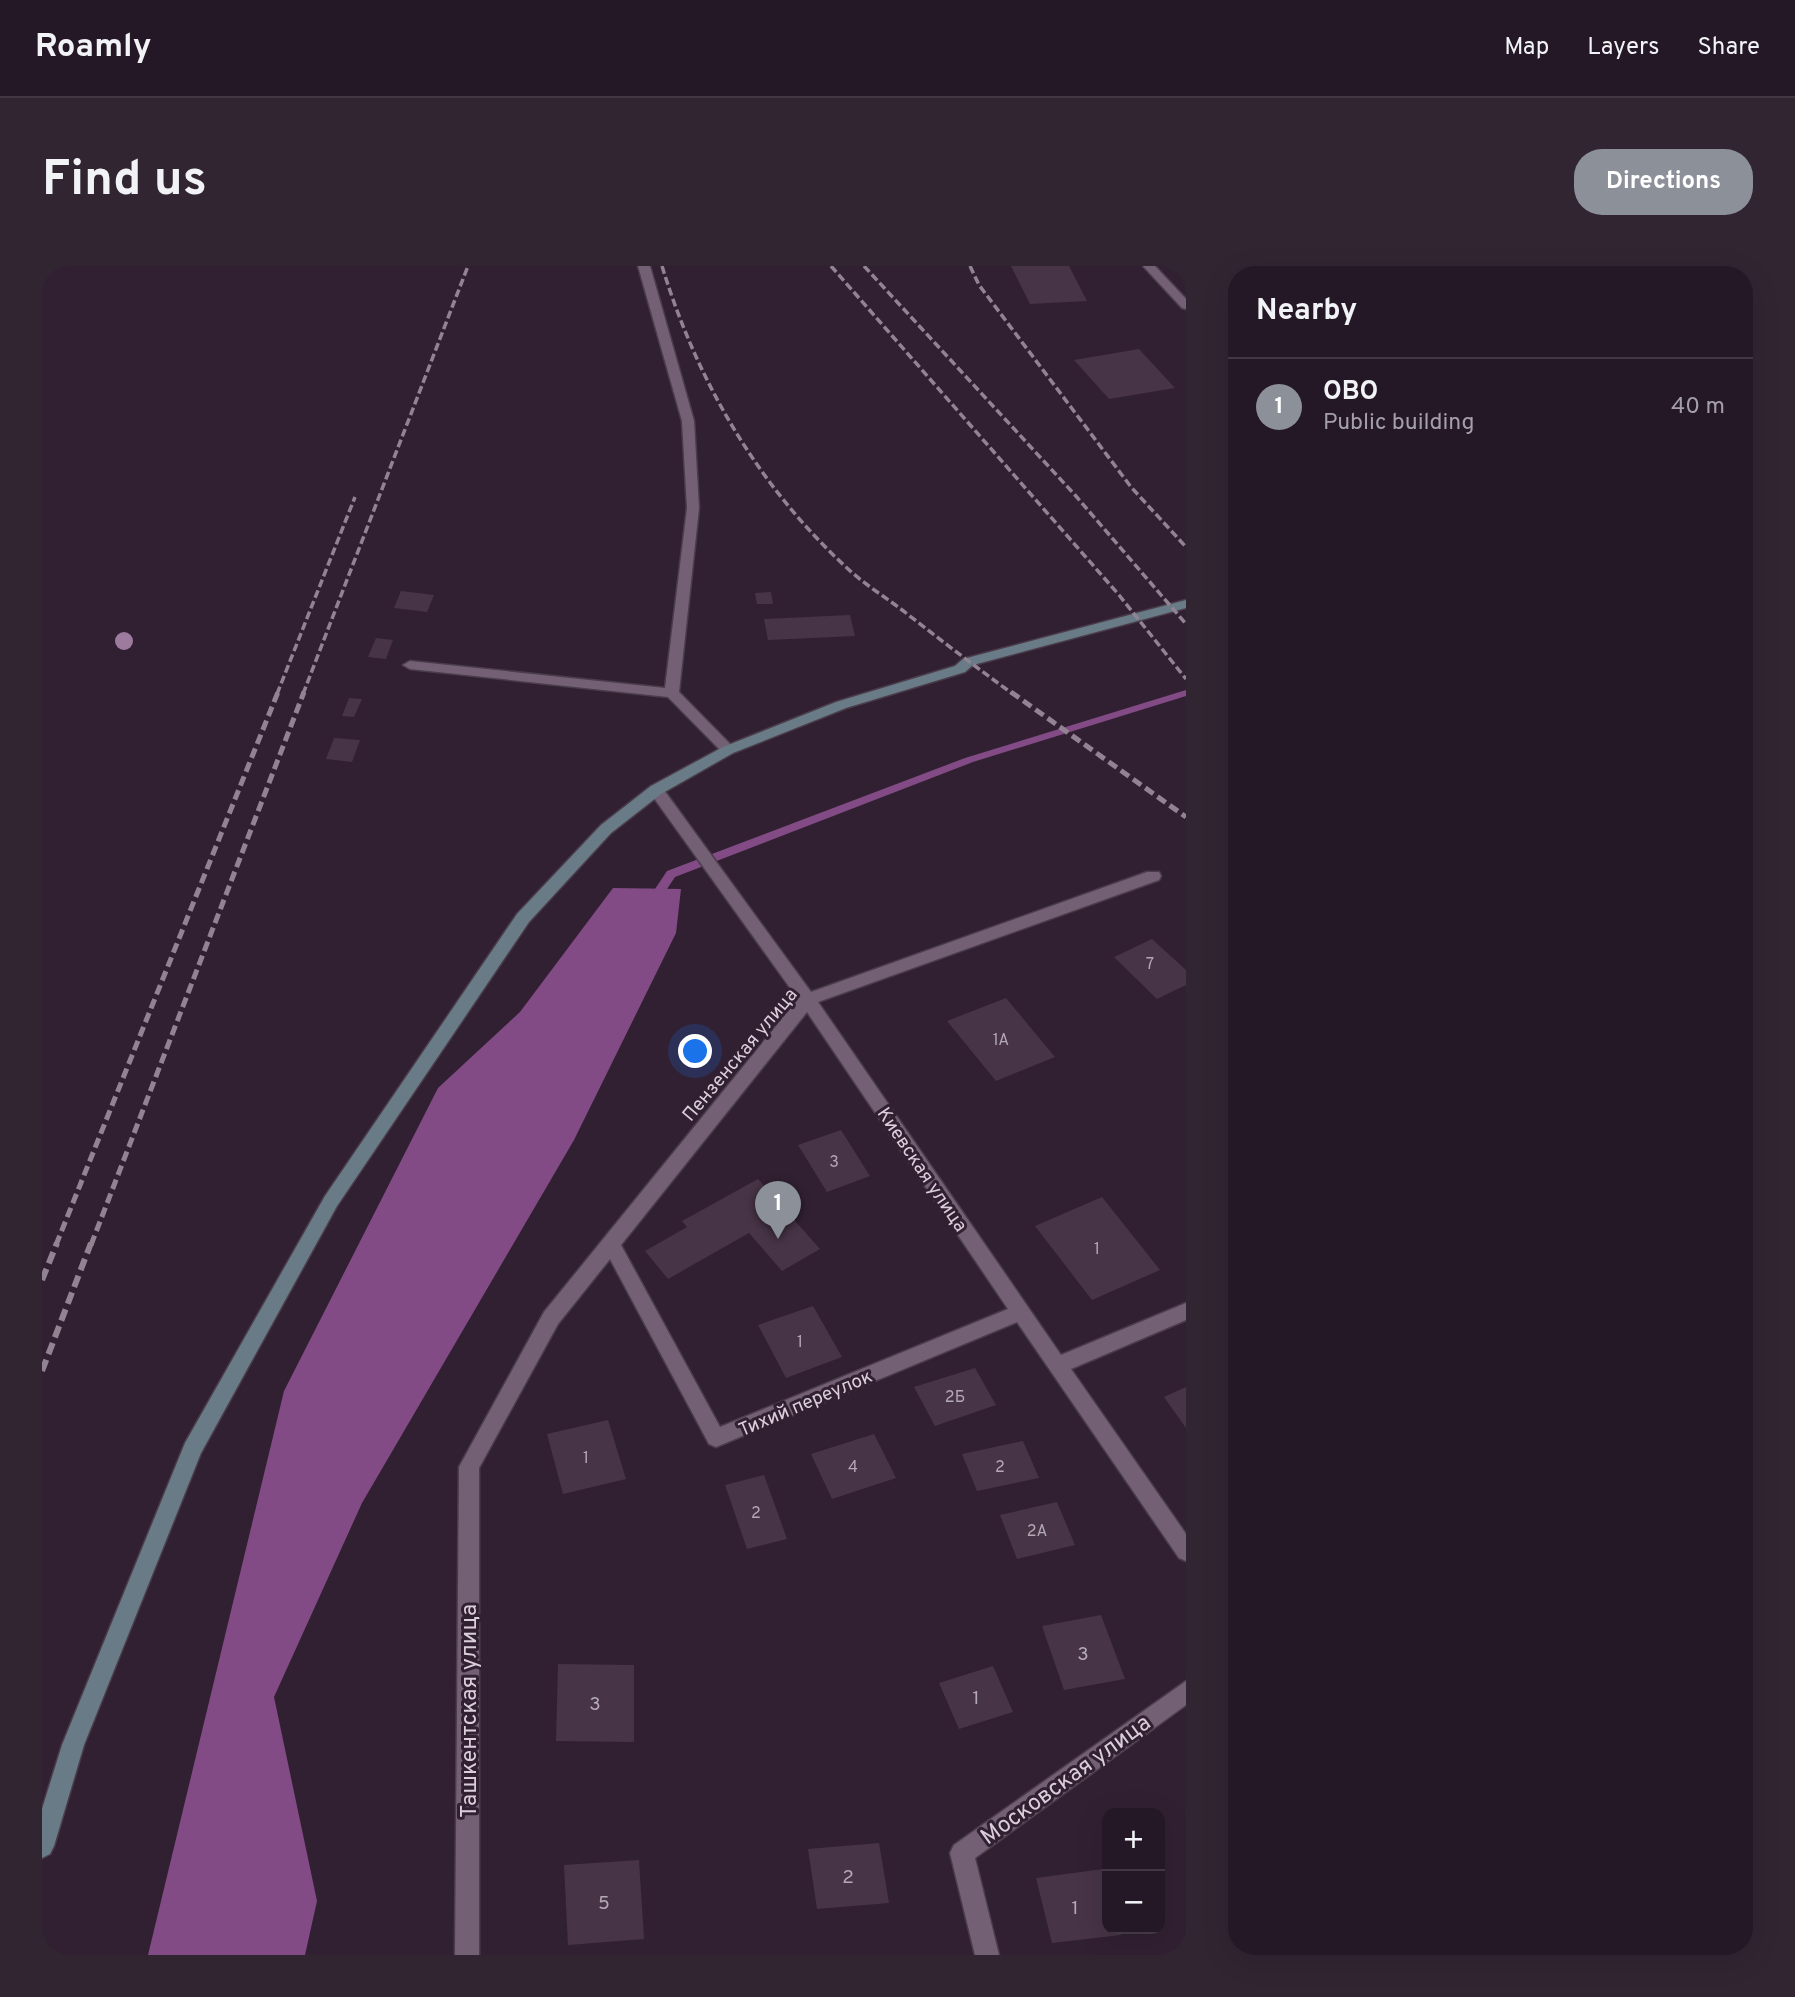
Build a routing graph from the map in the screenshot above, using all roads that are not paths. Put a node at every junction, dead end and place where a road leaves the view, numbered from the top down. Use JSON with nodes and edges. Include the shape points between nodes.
{"nodes":[{"id":1,"x":644,"y":266,"type":"edge"},
{"id":2,"x":1149,"y":266,"type":"edge"},
{"id":3,"x":1186,"y":306,"type":"edge"},
{"id":4,"x":1186,"y":604,"type":"edge"},
{"id":5,"x":410,"y":664,"type":"dead end"},
{"id":6,"x":672,"y":692,"type":"junction"},
{"id":7,"x":728,"y":750,"type":"junction"},
{"id":8,"x":656,"y":790,"type":"junction"},
{"id":9,"x":1153,"y":876,"type":"dead end"},
{"id":10,"x":808,"y":999,"type":"junction"},
{"id":11,"x":611,"y":1244,"type":"junction"},
{"id":12,"x":1186,"y":1311,"type":"edge"},
{"id":13,"x":1020,"y":1312,"type":"junction"},
{"id":14,"x":1057,"y":1366,"type":"junction"},
{"id":15,"x":469,"y":1467,"type":"joint"},
{"id":16,"x":1186,"y":1551,"type":"edge"},
{"id":17,"x":1186,"y":1692,"type":"edge"},
{"id":18,"x":42,"y":1846,"type":"edge"},
{"id":19,"x":467,"y":1955,"type":"edge"},
{"id":20,"x":987,"y":1955,"type":"edge"}],
"edges":[{"from":1,"to":6,"type":"street","via":[[688,421],[693,508]]},
{"from":2,"to":3,"type":"street"},
{"from":4,"to":7,"type":"main road","via":[[968,662]]},
{"from":5,"to":6,"type":"street"},
{"from":6,"to":7,"type":"street"},
{"from":7,"to":8,"type":"main road"},
{"from":8,"to":10,"type":"street","name":"Киевская улица"},
{"from":8,"to":18,"type":"main road","via":[[606,829],[523,918],[331,1201],[192,1449],[73,1745]]},
{"from":9,"to":10,"type":"street","name":"Пензенская улица"},
{"from":10,"to":11,"type":"street","name":"Пензенская улица"},
{"from":10,"to":13,"type":"street","name":"Киевская улица"},
{"from":11,"to":13,"type":"street","name":"Тихий переулок","via":[[716,1438]]},
{"from":11,"to":15,"type":"street","name":"Пензенская улица","via":[[551,1318]]},
{"from":12,"to":14,"type":"street"},
{"from":13,"to":14,"type":"street","name":"Киевская улица"},
{"from":14,"to":16,"type":"street","name":"Киевская улица"},
{"from":15,"to":19,"type":"street","name":"Ташкентская улица"},
{"from":17,"to":20,"type":"street","name":"Московская улица","via":[[962,1853]]}]}
